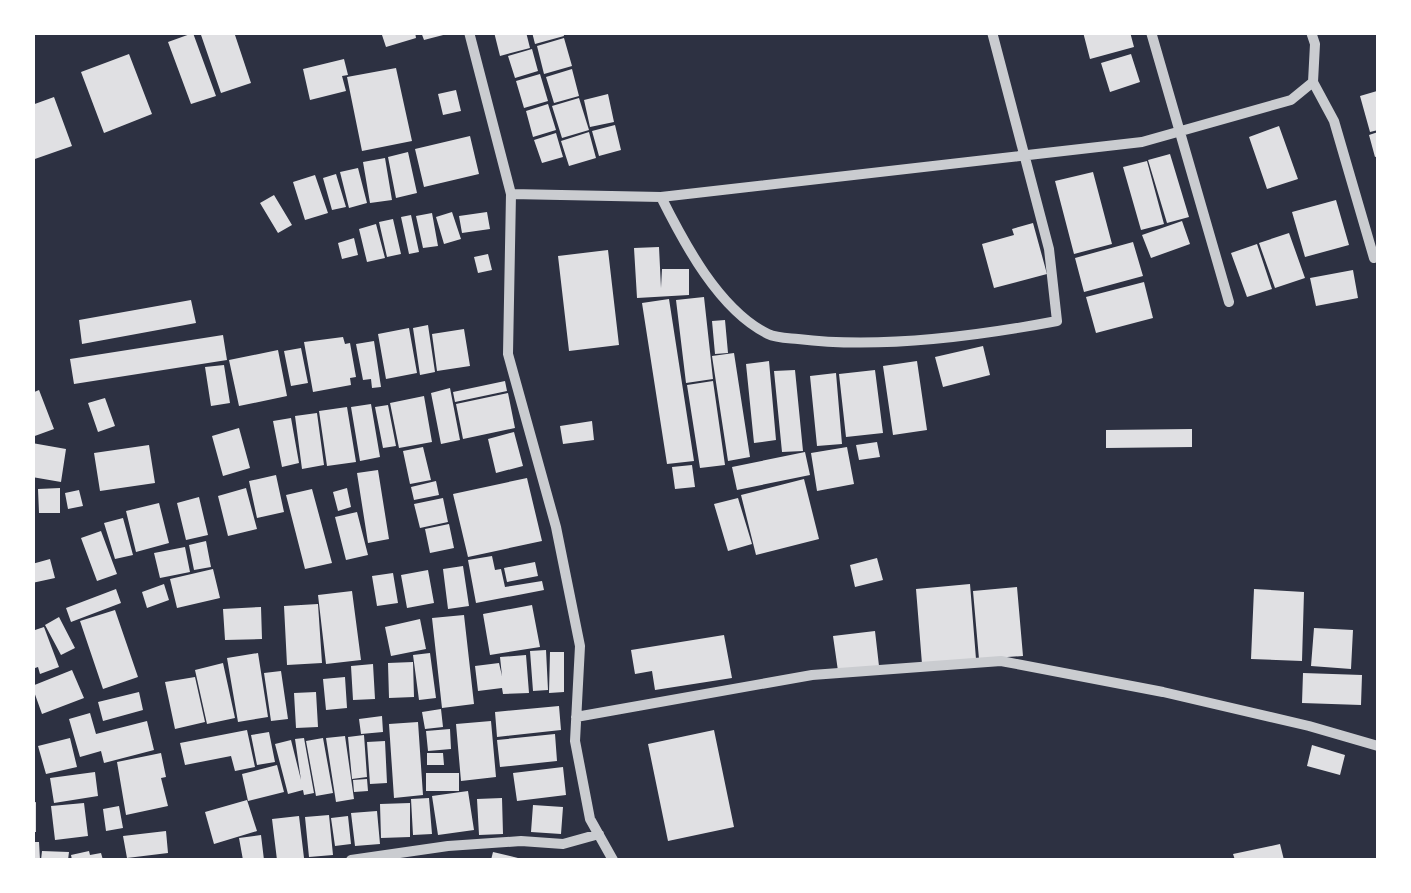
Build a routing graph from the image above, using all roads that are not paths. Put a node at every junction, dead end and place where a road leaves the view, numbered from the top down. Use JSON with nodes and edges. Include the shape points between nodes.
{"nodes":[{"id":1,"x":468,"y":32,"type":"edge"},
{"id":2,"x":992,"y":32,"type":"edge"},
{"id":3,"x":1152,"y":32,"type":"edge"},
{"id":4,"x":1312,"y":32,"type":"edge"},
{"id":5,"x":1314,"y":82,"type":"junction"},
{"id":6,"x":1181,"y":131,"type":"junction"},
{"id":7,"x":1025,"y":155,"type":"junction"},
{"id":8,"x":511,"y":194,"type":"junction"},
{"id":9,"x":661,"y":197,"type":"junction"},
{"id":10,"x":1374,"y":258,"type":"dead end"},
{"id":11,"x":1228,"y":302,"type":"dead end"},
{"id":12,"x":576,"y":718,"type":"junction"},
{"id":13,"x":1378,"y":746,"type":"edge"},
{"id":14,"x":599,"y":834,"type":"junction"},
{"id":15,"x":350,"y":860,"type":"edge"},
{"id":16,"x":613,"y":860,"type":"edge"}],
"edges":[{"from":1,"to":8,"type":"street"},
{"from":2,"to":7,"type":"street"},
{"from":3,"to":6,"type":"street"},
{"from":4,"to":5,"type":"street"},
{"from":5,"to":6,"type":"street","via":[[1291,100]]},
{"from":5,"to":10,"type":"street","via":[[1334,121]]},
{"from":6,"to":7,"type":"street"},
{"from":6,"to":11,"type":"street"},
{"from":7,"to":9,"type":"street"},
{"from":7,"to":9,"type":"street","via":[[1050,248],[1057,320],[986,334],[818,342],[770,336],[734,309],[686,246]]},
{"from":8,"to":9,"type":"street"},
{"from":8,"to":12,"type":"street","via":[[508,354],[556,527],[580,646]]},
{"from":12,"to":13,"type":"street","via":[[812,676],[1001,661],[1163,692]]},
{"from":12,"to":14,"type":"street","via":[[582,780]]},
{"from":14,"to":15,"type":"street","via":[[563,844],[448,846]]},
{"from":14,"to":16,"type":"street"}]}
